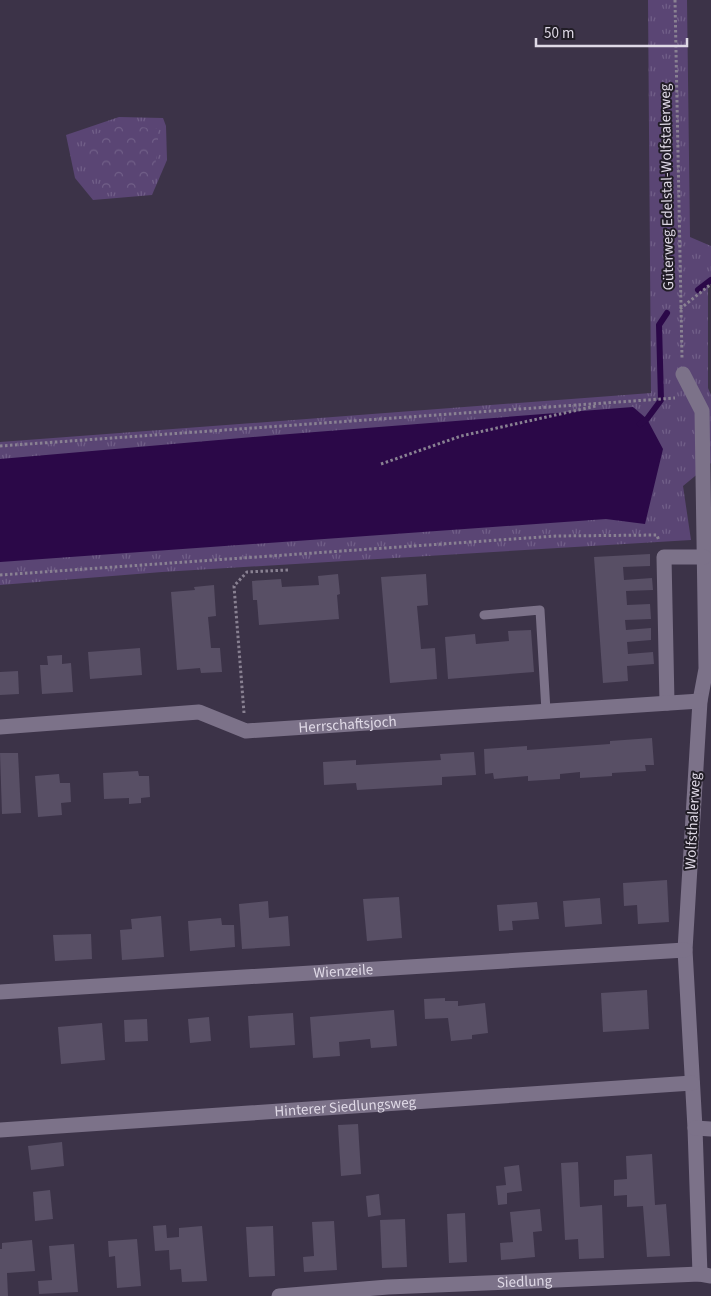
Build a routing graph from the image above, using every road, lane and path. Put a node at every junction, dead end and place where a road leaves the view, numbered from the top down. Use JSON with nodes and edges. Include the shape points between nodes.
{"nodes":[{"id":1,"x":675,"y":0,"type":"edge"},
{"id":2,"x":711,"y":284,"type":"edge"},
{"id":3,"x":680,"y":309,"type":"junction"},
{"id":4,"x":683,"y":374,"type":"joint"},
{"id":5,"x":693,"y":396,"type":"junction"},
{"id":6,"x":606,"y":404,"type":"junction"},
{"id":7,"x":0,"y":446,"type":"edge"},
{"id":8,"x":381,"y":464,"type":"dead end"},
{"id":9,"x":664,"y":557,"type":"junction"},
{"id":10,"x":704,"y":557,"type":"junction"},
{"id":11,"x":288,"y":570,"type":"dead end"},
{"id":12,"x":0,"y":575,"type":"edge"},
{"id":13,"x":484,"y":615,"type":"dead end"},
{"id":14,"x":708,"y":670,"type":"edge"},
{"id":15,"x":700,"y":701,"type":"junction"},
{"id":16,"x":667,"y":703,"type":"junction"},
{"id":17,"x":546,"y":711,"type":"junction"},
{"id":18,"x":0,"y":727,"type":"edge"},
{"id":19,"x":246,"y":731,"type":"junction"},
{"id":20,"x":685,"y":950,"type":"junction"},
{"id":21,"x":0,"y":992,"type":"edge"},
{"id":22,"x":692,"y":1083,"type":"junction"},
{"id":23,"x":695,"y":1128,"type":"junction"},
{"id":24,"x":711,"y":1129,"type":"edge"},
{"id":25,"x":0,"y":1130,"type":"edge"},
{"id":26,"x":706,"y":1275,"type":"edge"},
{"id":27,"x":388,"y":1291,"type":"edge"},
{"id":28,"x":278,"y":1296,"type":"edge"}],
"edges":[{"from":1,"to":3,"type":"path","name":"Güterweg Edelstal-Wolfstalerweg"},
{"from":2,"to":3,"type":"path"},
{"from":3,"to":4,"type":"path","name":"Güterweg Edelstal-Wolfstalerweg"},
{"from":4,"to":5,"type":"street","name":"Wolfsthalerweg"},
{"from":5,"to":6,"type":"path"},
{"from":5,"to":10,"type":"street","name":"Wolfsthalerweg","via":[[702,411]]},
{"from":6,"to":7,"type":"path"},
{"from":6,"to":8,"type":"path","via":[[462,436]]},
{"from":9,"to":10,"type":"street"},
{"from":9,"to":12,"type":"path","via":[[657,535],[556,536]]},
{"from":9,"to":16,"type":"street"},
{"from":10,"to":14,"type":"street","name":"Wolfsthalerweg"},
{"from":11,"to":19,"type":"path","via":[[247,572],[234,586]]},
{"from":13,"to":17,"type":"lane","via":[[540,610]]},
{"from":14,"to":15,"type":"street","name":"Wolfsthalerweg"},
{"from":15,"to":16,"type":"street","name":"Herrschaftsjoch"},
{"from":15,"to":20,"type":"street","name":"Wolfsthalerweg"},
{"from":16,"to":17,"type":"street","name":"Herrschaftsjoch"},
{"from":17,"to":19,"type":"street","name":"Herrschaftsjoch"},
{"from":18,"to":19,"type":"street","name":"Herrschaftsjoch","via":[[199,712]]},
{"from":20,"to":21,"type":"street","name":"Wienzeile"},
{"from":20,"to":22,"type":"street","name":"Wolfsthalerweg"},
{"from":22,"to":23,"type":"street","name":"Wolfsthalerweg"},
{"from":22,"to":25,"type":"street","name":"Hinterer Siedlungsweg"},
{"from":23,"to":24,"type":"street"},
{"from":23,"to":26,"type":"street","name":"Wolfsthalerweg"},
{"from":26,"to":27,"type":"street","name":"Siedlung"},
{"from":27,"to":28,"type":"street","name":"Siedlung"}]}
